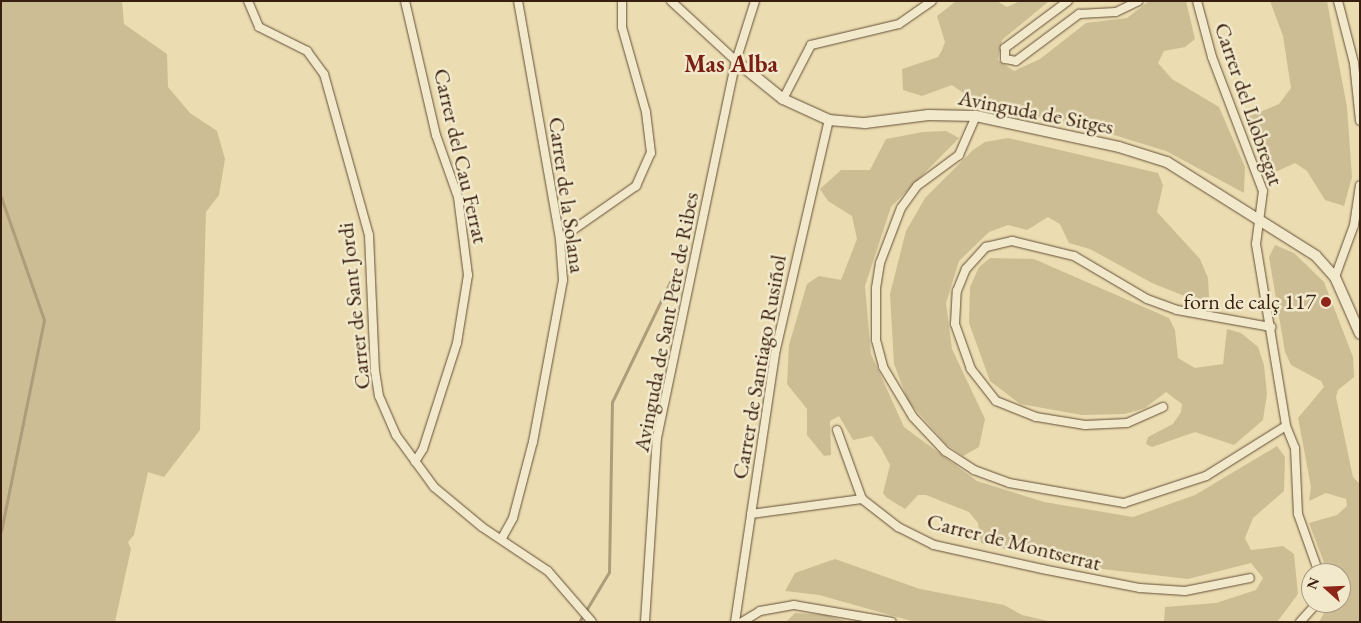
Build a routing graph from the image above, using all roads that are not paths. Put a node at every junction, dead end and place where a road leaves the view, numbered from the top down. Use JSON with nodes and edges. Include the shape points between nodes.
{"nodes":[{"id":1,"x":248,"y":1,"type":"edge"},
{"id":2,"x":405,"y":1,"type":"edge"},
{"id":3,"x":518,"y":1,"type":"edge"},
{"id":4,"x":622,"y":1,"type":"edge"},
{"id":5,"x":671,"y":1,"type":"edge"},
{"id":6,"x":755,"y":1,"type":"edge"},
{"id":7,"x":1069,"y":1,"type":"edge"},
{"id":8,"x":1139,"y":1,"type":"edge"},
{"id":9,"x":1197,"y":1,"type":"edge"},
{"id":10,"x":1338,"y":1,"type":"edge"},
{"id":11,"x":928,"y":3,"type":"edge"},
{"id":12,"x":1080,"y":14,"type":"junction"},
{"id":13,"x":736,"y":61,"type":"junction"},
{"id":14,"x":1359,"y":97,"type":"edge"},
{"id":15,"x":783,"y":100,"type":"junction"},
{"id":16,"x":976,"y":116,"type":"junction"},
{"id":17,"x":829,"y":120,"type":"junction"},
{"id":18,"x":1360,"y":121,"type":"edge"},
{"id":19,"x":1360,"y":186,"type":"edge"},
{"id":20,"x":1258,"y":218,"type":"junction"},
{"id":21,"x":560,"y":239,"type":"junction"},
{"id":22,"x":1335,"y":277,"type":"junction"},
{"id":23,"x":1271,"y":327,"type":"junction"},
{"id":24,"x":1360,"y":334,"type":"edge"},
{"id":25,"x":1163,"y":407,"type":"dead end"},
{"id":26,"x":1286,"y":426,"type":"junction"},
{"id":27,"x":837,"y":430,"type":"dead end"},
{"id":28,"x":415,"y":462,"type":"junction"},
{"id":29,"x":862,"y":499,"type":"junction"},
{"id":30,"x":751,"y":514,"type":"junction"},
{"id":31,"x":502,"y":538,"type":"junction"},
{"id":32,"x":1315,"y":563,"type":"edge"},
{"id":33,"x":1250,"y":578,"type":"dead end"},
{"id":34,"x":591,"y":620,"type":"edge"},
{"id":35,"x":645,"y":622,"type":"edge"},
{"id":36,"x":735,"y":622,"type":"edge"},
{"id":37,"x":742,"y":622,"type":"edge"},
{"id":38,"x":892,"y":622,"type":"edge"}],
"edges":[{"from":1,"to":28,"type":"street","name":"Carrer de Sant Jordi","via":[[259,27],[307,51],[324,74],[369,235],[380,396],[396,435]]},
{"from":2,"to":28,"type":"street","name":"Carrer del Cau Ferrat","via":[[436,134],[458,196],[468,275],[457,342],[423,449]]},
{"from":3,"to":21,"type":"street","name":"Carrer de la Solana"},
{"from":4,"to":21,"type":"street","via":[[622,27],[646,112],[651,153],[636,186]]},
{"from":5,"to":13,"type":"street","name":"Avinguda de Sitges"},
{"from":6,"to":13,"type":"street","name":"Avinguda de Sant Pere de Ribes"},
{"from":7,"to":12,"type":"street"},
{"from":7,"to":12,"type":"street","via":[[1005,48],[1005,59],[1016,61]]},
{"from":8,"to":12,"type":"street","via":[[1116,12]]},
{"from":9,"to":20,"type":"street","name":"Carrer del Llobregat","via":[[1212,57],[1263,191]]},
{"from":10,"to":14,"type":"street"},
{"from":11,"to":15,"type":"street","via":[[900,24],[811,45]]},
{"from":13,"to":15,"type":"street","name":"Avinguda de Sitges"},
{"from":13,"to":35,"type":"street","name":"Avinguda de Sant Pere de Ribes","via":[[657,438]]},
{"from":14,"to":18,"type":"street"},
{"from":15,"to":17,"type":"street","name":"Avinguda de Sitges"},
{"from":16,"to":17,"type":"street","name":"Avinguda de Sitges","via":[[928,114],[865,123]]},
{"from":16,"to":20,"type":"street","name":"Avinguda de Sitges","via":[[1150,156],[1184,171]]},
{"from":16,"to":26,"type":"street","via":[[959,155],[922,181],[901,208],[880,264],[876,288],[876,340],[883,366],[913,417],[945,451],[974,470],[1009,483],[1124,503],[1206,476]]},
{"from":17,"to":30,"type":"street","name":"Carrer de Santiago Rusiñol","via":[[776,349]]},
{"from":19,"to":22,"type":"street","via":[[1354,226]]},
{"from":20,"to":22,"type":"street","name":"Avinguda de Sitges","via":[[1316,256]]},
{"from":20,"to":23,"type":"street","name":"Carrer del Llobregat","via":[[1255,239]]},
{"from":21,"to":31,"type":"street","name":"Carrer de la Solana","via":[[563,280],[550,363],[513,518]]},
{"from":22,"to":24,"type":"street","name":"Avinguda de Sitges"},
{"from":23,"to":25,"type":"street","via":[[1177,310],[1146,299],[1074,256],[1012,241],[986,247],[966,268],[957,290],[955,324],[971,369],[996,401],[1036,417],[1085,425],[1128,423]]},
{"from":23,"to":26,"type":"street","name":"Carrer del Llobregat"},
{"from":26,"to":32,"type":"street","name":"Carrer del Llobregat","via":[[1295,448],[1298,514]]},
{"from":27,"to":29,"type":"street"},
{"from":28,"to":31,"type":"street","name":"Carrer de Sant Jordi","via":[[449,500]]},
{"from":29,"to":30,"type":"street"},
{"from":29,"to":33,"type":"street","name":"Carrer de Montserrat","via":[[898,527],[934,545],[1051,571],[1140,588],[1185,591]]},
{"from":30,"to":36,"type":"street","name":"Carrer de Santiago Rusiñol"},
{"from":31,"to":34,"type":"street","name":"Carrer de Sant Jordi","via":[[548,571]]},
{"from":37,"to":38,"type":"street","via":[[760,611],[794,605]]}]}
